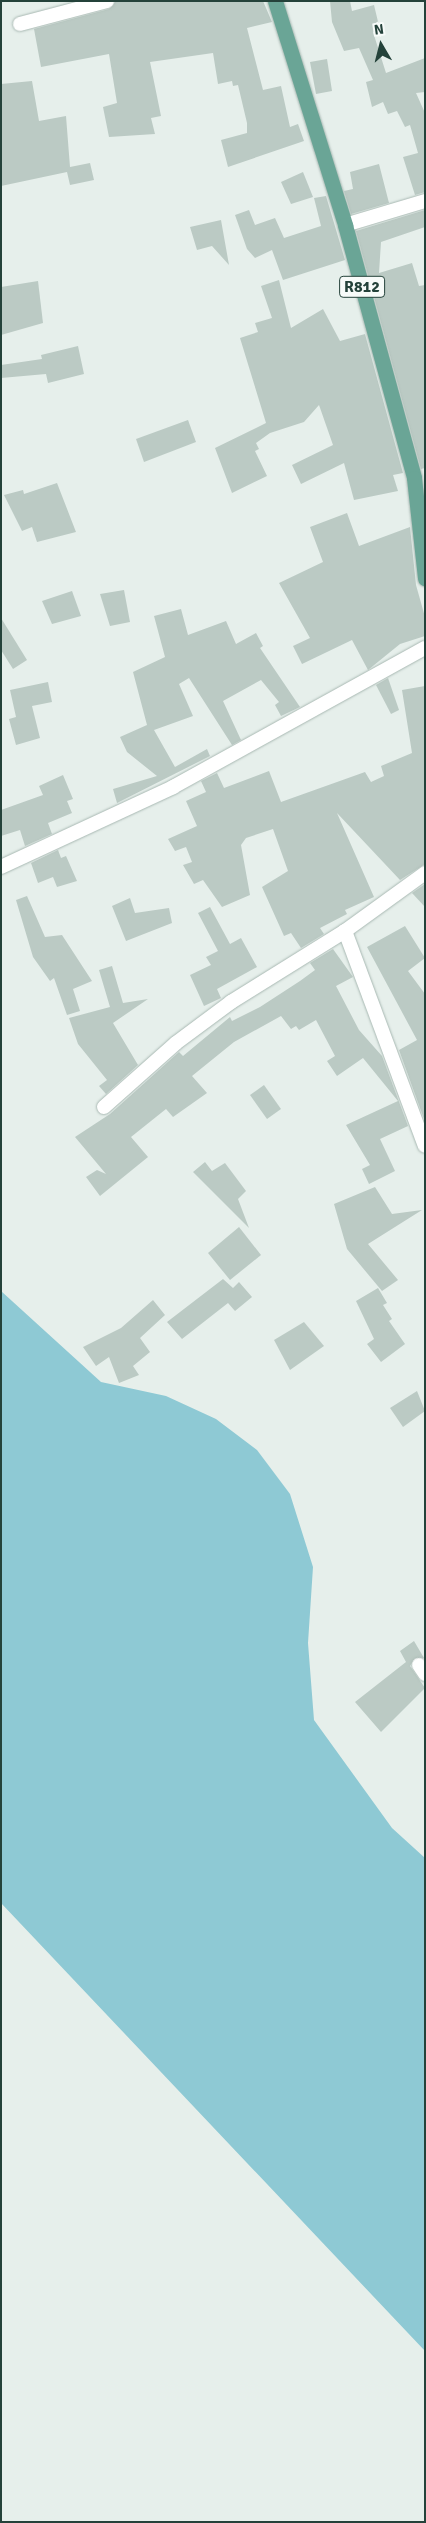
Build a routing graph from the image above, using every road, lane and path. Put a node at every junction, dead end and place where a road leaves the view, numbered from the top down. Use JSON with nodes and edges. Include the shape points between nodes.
{"nodes":[{"id":1,"x":108,"y":1,"type":"edge"},
{"id":2,"x":275,"y":1,"type":"edge"},
{"id":3,"x":20,"y":24,"type":"dead end"},
{"id":4,"x":425,"y":201,"type":"edge"},
{"id":5,"x":345,"y":225,"type":"junction"},
{"id":6,"x":424,"y":562,"type":"edge"},
{"id":7,"x":425,"y":578,"type":"edge"},
{"id":8,"x":425,"y":648,"type":"edge"},
{"id":9,"x":1,"y":867,"type":"edge"},
{"id":10,"x":425,"y":873,"type":"edge"},
{"id":11,"x":345,"y":931,"type":"junction"},
{"id":12,"x":104,"y":1107,"type":"dead end"},
{"id":13,"x":425,"y":1146,"type":"edge"}],
"edges":[{"from":1,"to":3,"type":"street"},
{"from":2,"to":5,"type":"main road","number":"R812"},
{"from":4,"to":5,"type":"street"},
{"from":5,"to":6,"type":"main road","number":"R812","via":[[414,478]]},
{"from":6,"to":7,"type":"main road","number":"R812"},
{"from":8,"to":9,"type":"street","via":[[173,787]]},
{"from":10,"to":11,"type":"street"},
{"from":11,"to":12,"type":"street","via":[[231,1002]]},
{"from":11,"to":13,"type":"street"}]}
